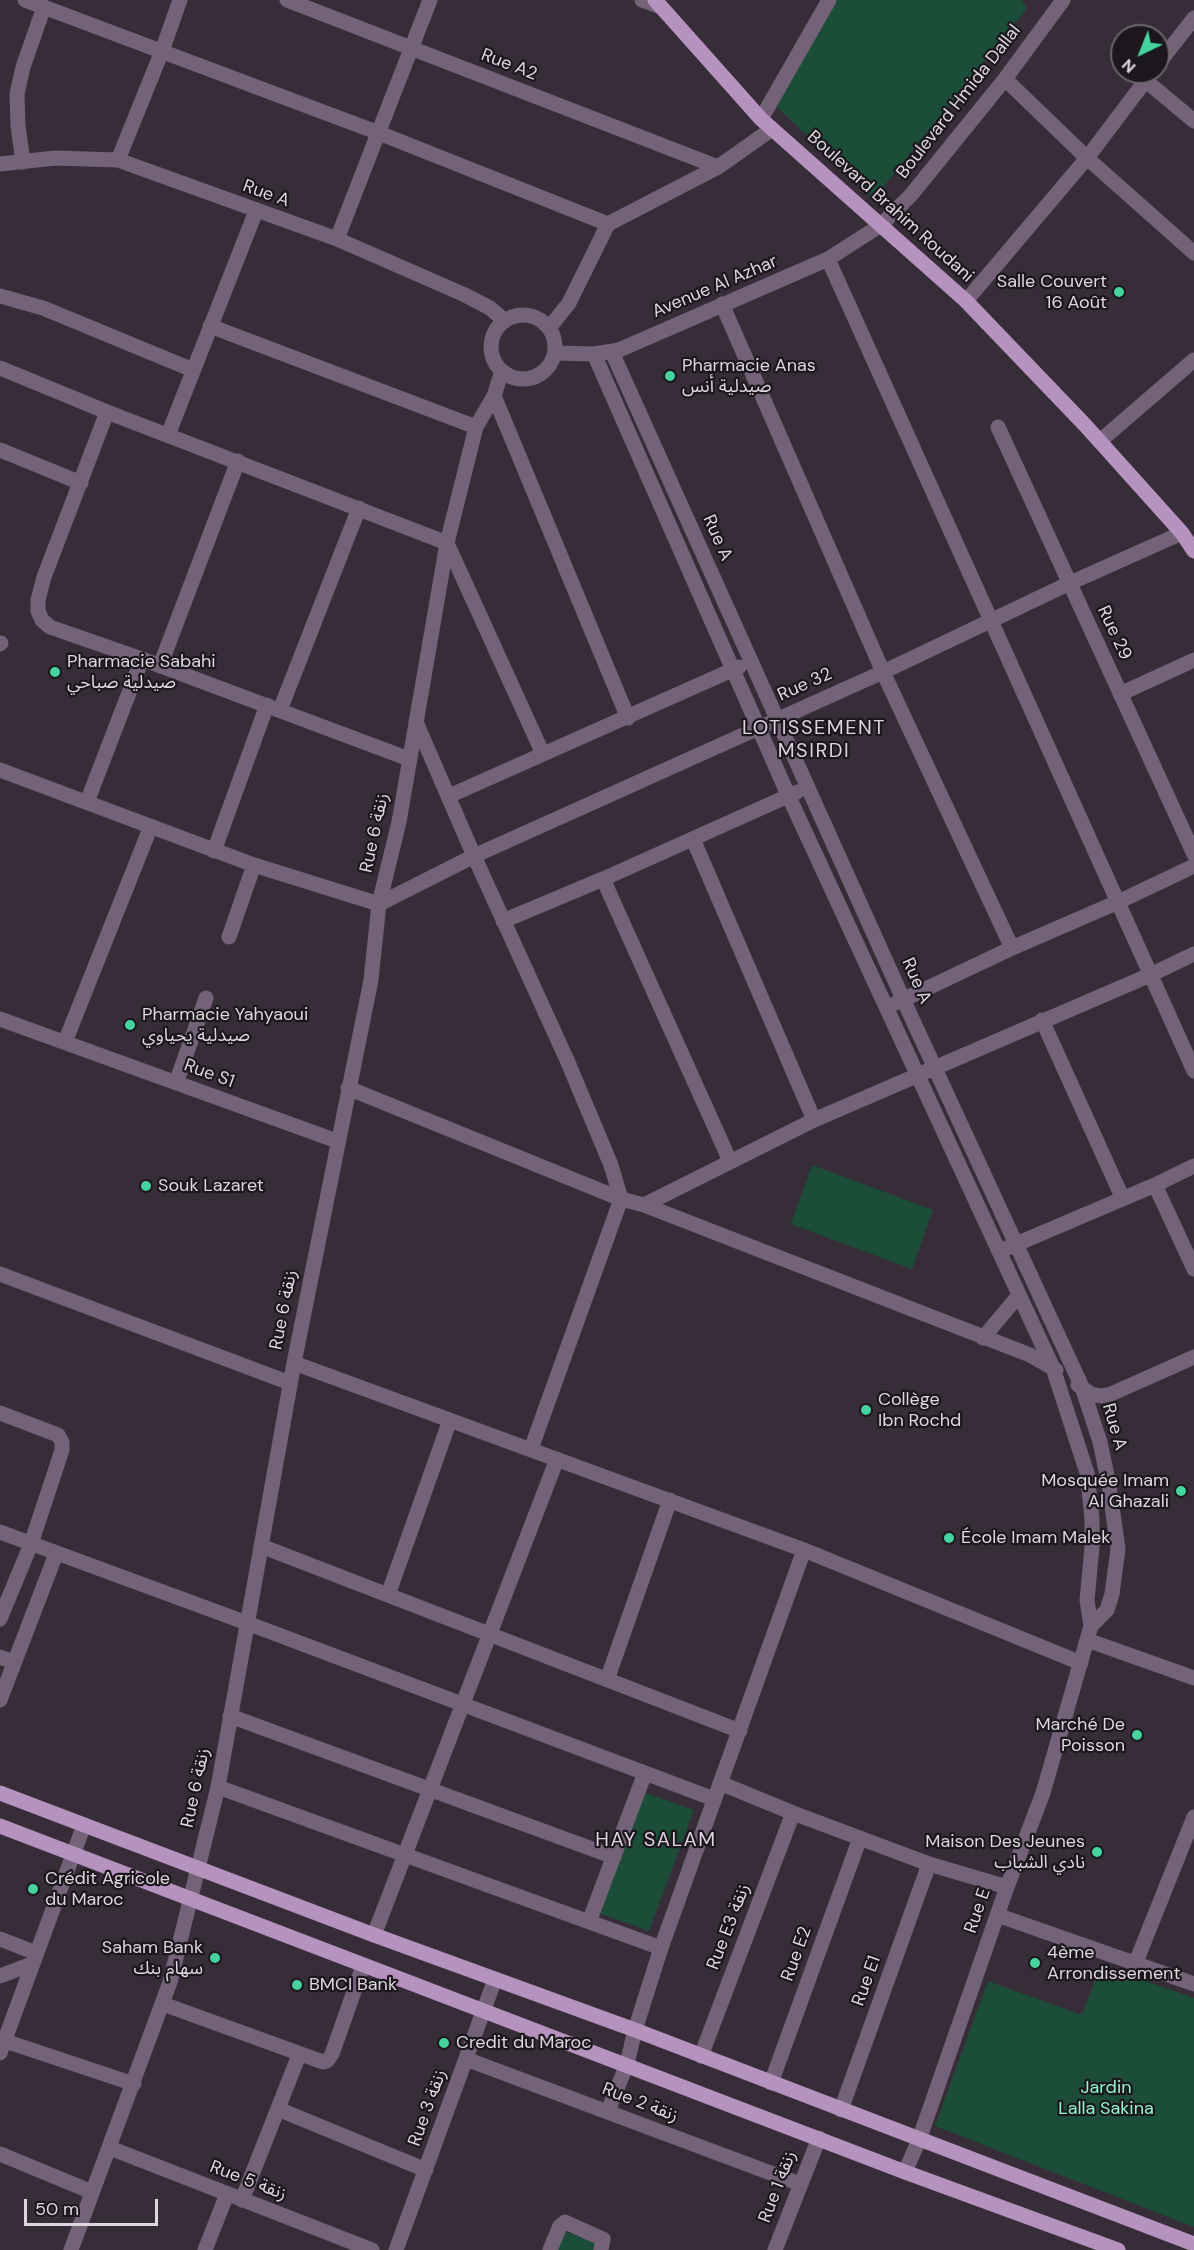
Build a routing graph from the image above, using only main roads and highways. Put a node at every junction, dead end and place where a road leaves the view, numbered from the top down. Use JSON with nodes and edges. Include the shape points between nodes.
{"nodes":[{"id":1,"x":658,"y":3,"type":"edge"},
{"id":2,"x":1194,"y":551,"type":"edge"},
{"id":3,"x":0,"y":1793,"type":"edge"},
{"id":4,"x":0,"y":1826,"type":"edge"},
{"id":5,"x":1194,"y":2244,"type":"edge"},
{"id":6,"x":1118,"y":2250,"type":"edge"}],
"edges":[{"from":1,"to":2,"type":"main road","name":"Boulevard Brahim Roudani","via":[[766,124],[966,301],[1100,441]]},
{"from":3,"to":5,"type":"main road"},
{"from":4,"to":6,"type":"main road"}]}
